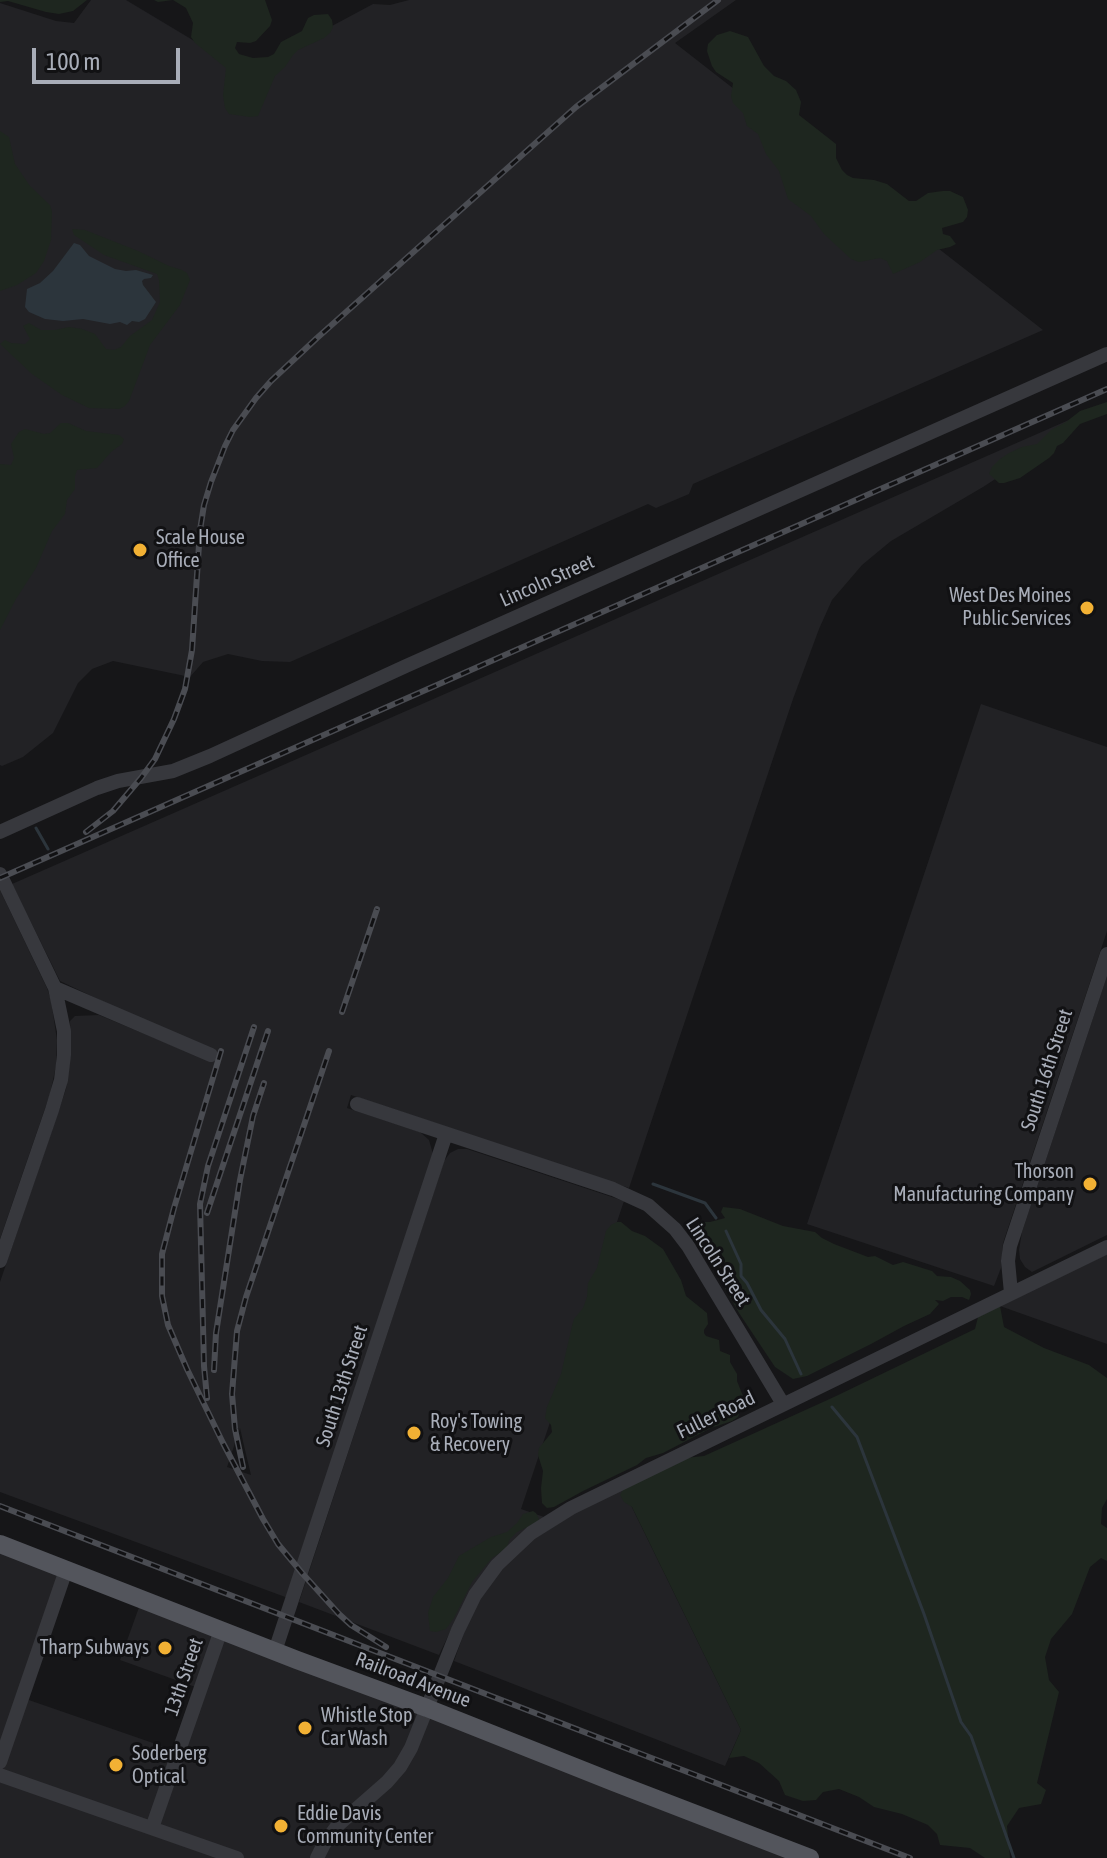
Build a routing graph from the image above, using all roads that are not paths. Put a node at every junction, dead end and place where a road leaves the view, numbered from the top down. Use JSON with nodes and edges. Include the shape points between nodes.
{"nodes":[{"id":1,"x":1107,"y":354,"type":"edge"},
{"id":2,"x":0,"y":832,"type":"edge"},
{"id":3,"x":0,"y":874,"type":"edge"},
{"id":4,"x":1107,"y":954,"type":"edge"},
{"id":5,"x":55,"y":988,"type":"junction"},
{"id":6,"x":211,"y":1055,"type":"dead end"},
{"id":7,"x":357,"y":1104,"type":"dead end"},
{"id":8,"x":446,"y":1134,"type":"junction"},
{"id":9,"x":1107,"y":1247,"type":"edge"},
{"id":10,"x":0,"y":1261,"type":"edge"},
{"id":11,"x":1011,"y":1293,"type":"junction"},
{"id":12,"x":783,"y":1404,"type":"junction"},
{"id":13,"x":0,"y":1544,"type":"edge"},
{"id":14,"x":66,"y":1570,"type":"junction"},
{"id":15,"x":221,"y":1630,"type":"junction"},
{"id":16,"x":275,"y":1651,"type":"junction"},
{"id":17,"x":427,"y":1708,"type":"junction"},
{"id":18,"x":0,"y":1762,"type":"edge"},
{"id":19,"x":0,"y":1775,"type":"edge"},
{"id":20,"x":152,"y":1828,"type":"junction"},
{"id":21,"x":237,"y":1858,"type":"edge"},
{"id":22,"x":317,"y":1858,"type":"edge"},
{"id":23,"x":810,"y":1858,"type":"edge"}],
"edges":[{"from":1,"to":2,"type":"street","name":"Lincoln Street","via":[[210,756],[173,771],[97,788]]},
{"from":3,"to":5,"type":"street"},
{"from":4,"to":11,"type":"street","name":"South 16th Street","via":[[1010,1246]]},
{"from":5,"to":6,"type":"street"},
{"from":5,"to":10,"type":"street","via":[[64,1031],[61,1080]]},
{"from":7,"to":8,"type":"street","name":"Lincoln Street"},
{"from":8,"to":12,"type":"street","name":"Lincoln Street","via":[[621,1192],[662,1216],[688,1246]]},
{"from":8,"to":16,"type":"street","name":"South 13th Street"},
{"from":9,"to":11,"type":"street","name":"Fuller Road"},
{"from":11,"to":12,"type":"street","name":"Fuller Road"},
{"from":12,"to":17,"type":"street","name":"Fuller Road","via":[[571,1508],[517,1545],[485,1579],[467,1610]]},
{"from":13,"to":14,"type":"main road","name":"Railroad Avenue"},
{"from":14,"to":15,"type":"main road","name":"Railroad Avenue"},
{"from":14,"to":18,"type":"street"},
{"from":15,"to":16,"type":"main road","name":"Railroad Avenue"},
{"from":15,"to":20,"type":"street","name":"13th Street"},
{"from":16,"to":17,"type":"main road","name":"Railroad Avenue"},
{"from":17,"to":22,"type":"street","name":"Fuller Road","via":[[400,1767],[338,1825]]},
{"from":17,"to":23,"type":"main road","name":"Railroad Avenue"},
{"from":19,"to":20,"type":"street"},
{"from":20,"to":21,"type":"street"}]}
